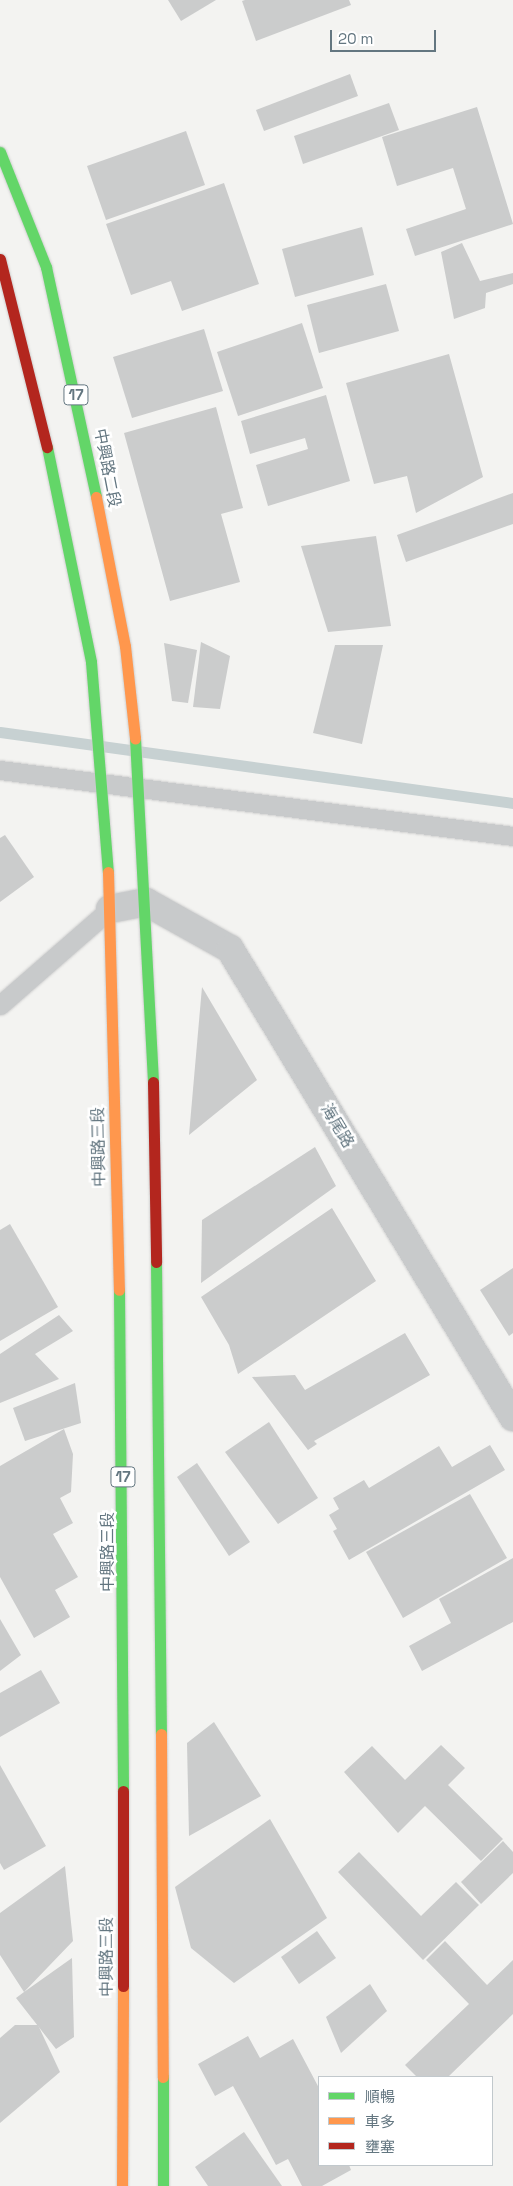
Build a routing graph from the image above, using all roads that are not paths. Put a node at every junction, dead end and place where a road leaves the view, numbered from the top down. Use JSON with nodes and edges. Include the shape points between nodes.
{"nodes":[{"id":1,"x":0,"y":152,"type":"edge"},
{"id":2,"x":0,"y":259,"type":"edge"},
{"id":3,"x":0,"y":770,"type":"edge"},
{"id":4,"x":101,"y":777,"type":"junction"},
{"id":5,"x":139,"y":778,"type":"junction"},
{"id":6,"x":513,"y":836,"type":"edge"},
{"id":7,"x":146,"y":902,"type":"junction"},
{"id":8,"x":110,"y":909,"type":"junction"},
{"id":9,"x":0,"y":1005,"type":"edge"},
{"id":10,"x":513,"y":1417,"type":"edge"},
{"id":11,"x":122,"y":2186,"type":"edge"},
{"id":12,"x":163,"y":2186,"type":"edge"}],
"edges":[{"from":1,"to":5,"type":"main road","name":"中興路二段","number":"17","via":[[46,267],[125,646]]},
{"from":2,"to":4,"type":"main road","number":"17","via":[[32,376],[90,662]]},
{"from":3,"to":4,"type":"lane"},
{"from":4,"to":5,"type":"lane"},
{"from":4,"to":8,"type":"main road","name":"中興路三段","number":"17"},
{"from":5,"to":6,"type":"lane"},
{"from":5,"to":7,"type":"main road","number":"17"},
{"from":7,"to":8,"type":"street"},
{"from":7,"to":10,"type":"street","name":"海尾路","via":[[230,949]]},
{"from":7,"to":12,"type":"main road","number":"17","via":[[152,1012],[160,1517]]},
{"from":8,"to":9,"type":"lane"},
{"from":8,"to":11,"type":"main road","name":"中興路三段","number":"17","via":[[124,1529]]}]}
